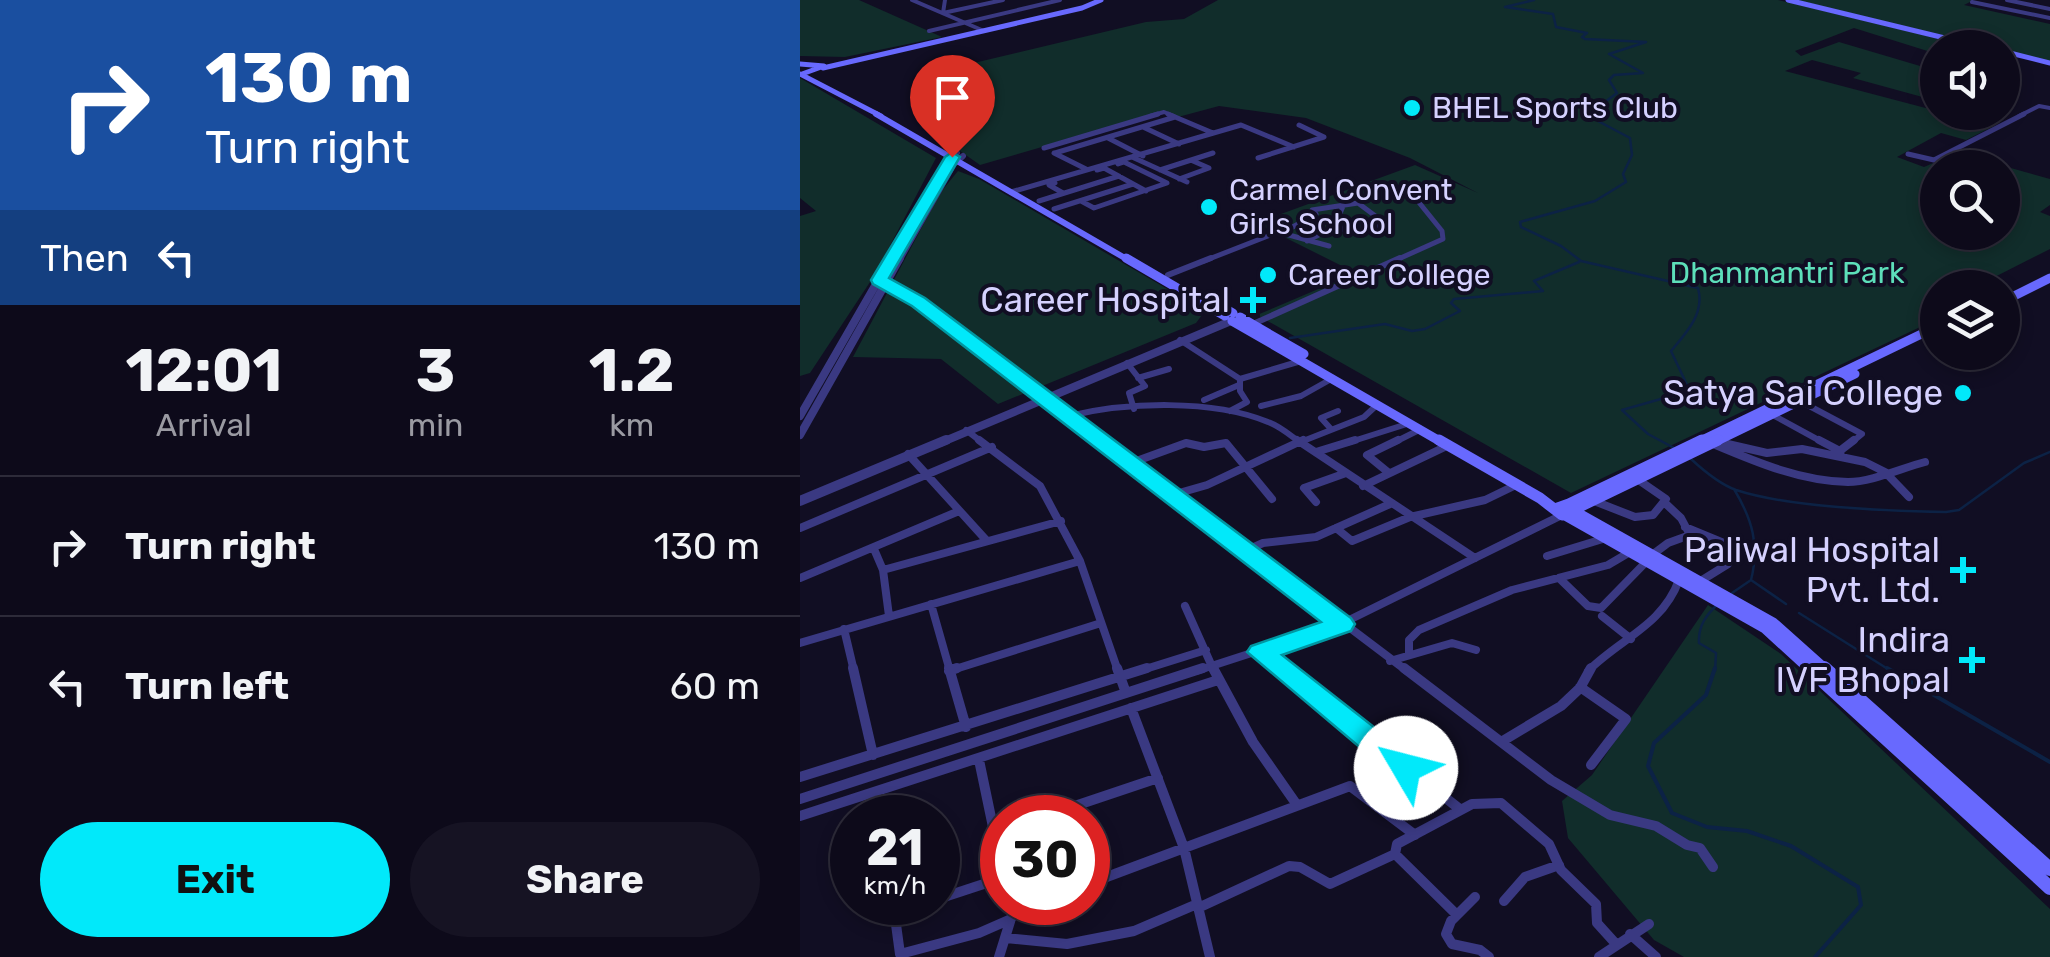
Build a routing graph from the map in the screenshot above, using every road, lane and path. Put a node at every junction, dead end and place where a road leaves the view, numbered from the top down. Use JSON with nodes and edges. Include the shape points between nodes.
{"nodes":[{"id":1,"x":912,"y":0,"type":"edge"},
{"id":2,"x":944,"y":0,"type":"edge"},
{"id":3,"x":1003,"y":0,"type":"edge"},
{"id":4,"x":1060,"y":0,"type":"edge"},
{"id":5,"x":1098,"y":0,"type":"edge"},
{"id":6,"x":1788,"y":0,"type":"edge"},
{"id":7,"x":2007,"y":0,"type":"edge"},
{"id":8,"x":2046,"y":0,"type":"edge"},
{"id":9,"x":1972,"y":2,"type":"edge"},
{"id":10,"x":2034,"y":6,"type":"junction"},
{"id":11,"x":2050,"y":9,"type":"edge"},
{"id":12,"x":2022,"y":12,"type":"junction"},
{"id":13,"x":943,"y":14,"type":"junction"},
{"id":14,"x":2050,"y":18,"type":"edge"},
{"id":15,"x":965,"y":23,"type":"junction"},
{"id":16,"x":983,"y":30,"type":"junction"},
{"id":17,"x":929,"y":31,"type":"dead end"},
{"id":18,"x":1920,"y":32,"type":"edge"},
{"id":19,"x":2020,"y":56,"type":"edge"},
{"id":20,"x":800,"y":63,"type":"edge"},
{"id":21,"x":2050,"y":63,"type":"edge"},
{"id":22,"x":819,"y":66,"type":"junction"},
{"id":23,"x":800,"y":74,"type":"edge"},
{"id":24,"x":2050,"y":108,"type":"edge"},
{"id":25,"x":1176,"y":117,"type":"junction"},
{"id":26,"x":1299,"y":126,"type":"dead end"},
{"id":27,"x":1142,"y":127,"type":"junction"},
{"id":28,"x":1212,"y":133,"type":"junction"},
{"id":29,"x":1108,"y":138,"type":"junction"},
{"id":30,"x":1179,"y":144,"type":"junction"},
{"id":31,"x":1294,"y":147,"type":"junction"},
{"id":32,"x":1213,"y":153,"type":"dead end"},
{"id":33,"x":1055,"y":154,"type":"junction"},
{"id":34,"x":1908,"y":154,"type":"dead end"},
{"id":35,"x":958,"y":156,"type":"junction"},
{"id":36,"x":1143,"y":156,"type":"junction"},
{"id":37,"x":1132,"y":157,"type":"junction"},
{"id":38,"x":1258,"y":158,"type":"dead end"},
{"id":39,"x":1191,"y":160,"type":"junction"},
{"id":40,"x":1104,"y":168,"type":"junction"},
{"id":41,"x":1086,"y":169,"type":"junction"},
{"id":42,"x":1160,"y":170,"type":"junction"},
{"id":43,"x":1119,"y":176,"type":"junction"},
{"id":44,"x":1179,"y":179,"type":"junction"},
{"id":45,"x":1103,"y":181,"type":"junction"},
{"id":46,"x":1187,"y":182,"type":"dead end"},
{"id":47,"x":1133,"y":184,"type":"junction"},
{"id":48,"x":1118,"y":189,"type":"junction"},
{"id":49,"x":1015,"y":190,"type":"junction"},
{"id":50,"x":1146,"y":191,"type":"junction"},
{"id":51,"x":1063,"y":194,"type":"junction"},
{"id":52,"x":1418,"y":200,"type":"dead end"},
{"id":53,"x":1039,"y":201,"type":"junction"},
{"id":54,"x":1081,"y":201,"type":"junction"},
{"id":55,"x":1344,"y":203,"type":"junction"},
{"id":56,"x":1054,"y":209,"type":"junction"},
{"id":57,"x":1316,"y":214,"type":"junction"},
{"id":58,"x":1334,"y":223,"type":"junction"},
{"id":59,"x":1074,"y":224,"type":"junction"},
{"id":60,"x":1282,"y":233,"type":"junction"},
{"id":61,"x":1308,"y":241,"type":"junction"},
{"id":62,"x":1329,"y":246,"type":"dead end"},
{"id":63,"x":1168,"y":275,"type":"junction"},
{"id":64,"x":2050,"y":275,"type":"edge"},
{"id":65,"x":884,"y":282,"type":"junction"},
{"id":66,"x":2020,"y":289,"type":"edge"},
{"id":67,"x":1231,"y":317,"type":"junction"},
{"id":68,"x":1253,"y":324,"type":"junction"},
{"id":69,"x":1920,"y":339,"type":"edge"},
{"id":70,"x":1180,"y":340,"type":"junction"},
{"id":71,"x":1302,"y":361,"type":"junction"},
{"id":72,"x":1127,"y":362,"type":"junction"},
{"id":73,"x":1169,"y":369,"type":"dead end"},
{"id":74,"x":1138,"y":378,"type":"junction"},
{"id":75,"x":1333,"y":378,"type":"junction"},
{"id":76,"x":1240,"y":382,"type":"junction"},
{"id":77,"x":1811,"y":392,"type":"junction"},
{"id":78,"x":1041,"y":396,"type":"junction"},
{"id":79,"x":1204,"y":400,"type":"dead end"},
{"id":80,"x":1800,"y":401,"type":"junction"},
{"id":81,"x":1378,"y":404,"type":"junction"},
{"id":82,"x":1261,"y":406,"type":"dead end"},
{"id":83,"x":1134,"y":409,"type":"junction"},
{"id":84,"x":1230,"y":411,"type":"junction"},
{"id":85,"x":1338,"y":411,"type":"dead end"},
{"id":86,"x":1771,"y":414,"type":"junction"},
{"id":87,"x":800,"y":416,"type":"edge"},
{"id":88,"x":1069,"y":416,"type":"junction"},
{"id":89,"x":1410,"y":423,"type":"junction"},
{"id":90,"x":1331,"y":428,"type":"junction"},
{"id":91,"x":1421,"y":429,"type":"junction"},
{"id":92,"x":966,"y":430,"type":"junction"},
{"id":93,"x":800,"y":435,"type":"edge"},
{"id":94,"x":1718,"y":437,"type":"junction"},
{"id":95,"x":1300,"y":442,"type":"junction"},
{"id":96,"x":1449,"y":445,"type":"junction"},
{"id":97,"x":992,"y":447,"type":"junction"},
{"id":98,"x":1316,"y":452,"type":"junction"},
{"id":99,"x":908,"y":454,"type":"junction"},
{"id":100,"x":1840,"y":455,"type":"junction"},
{"id":101,"x":1675,"y":456,"type":"junction"},
{"id":102,"x":1925,"y":462,"type":"dead end"},
{"id":103,"x":1131,"y":463,"type":"junction"},
{"id":104,"x":1246,"y":468,"type":"junction"},
{"id":105,"x":1885,"y":472,"type":"junction"},
{"id":106,"x":1346,"y":473,"type":"junction"},
{"id":107,"x":926,"y":474,"type":"junction"},
{"id":108,"x":1390,"y":474,"type":"junction"},
{"id":109,"x":1637,"y":478,"type":"junction"},
{"id":110,"x":1830,"y":478,"type":"junction"},
{"id":111,"x":1517,"y":484,"type":"junction"},
{"id":112,"x":1363,"y":486,"type":"junction"},
{"id":113,"x":1172,"y":495,"type":"junction"},
{"id":114,"x":1909,"y":497,"type":"dead end"},
{"id":115,"x":800,"y":498,"type":"edge"},
{"id":116,"x":1272,"y":499,"type":"dead end"},
{"id":117,"x":1594,"y":501,"type":"junction"},
{"id":118,"x":1316,"y":502,"type":"dead end"},
{"id":119,"x":1665,"y":502,"type":"junction"},
{"id":120,"x":1390,"y":504,"type":"junction"},
{"id":121,"x":960,"y":510,"type":"junction"},
{"id":122,"x":1567,"y":510,"type":"junction"},
{"id":123,"x":1370,"y":513,"type":"junction"},
{"id":124,"x":1410,"y":517,"type":"junction"},
{"id":125,"x":1062,"y":522,"type":"junction"},
{"id":126,"x":1388,"y":526,"type":"junction"},
{"id":127,"x":1685,"y":527,"type":"junction"},
{"id":128,"x":800,"y":528,"type":"edge"},
{"id":129,"x":1336,"y":528,"type":"junction"},
{"id":130,"x":1606,"y":538,"type":"junction"},
{"id":131,"x":987,"y":541,"type":"junction"},
{"id":132,"x":874,"y":549,"type":"junction"},
{"id":133,"x":1245,"y":551,"type":"junction"},
{"id":134,"x":1630,"y":552,"type":"junction"},
{"id":135,"x":1547,"y":556,"type":"dead end"},
{"id":136,"x":1476,"y":558,"type":"junction"},
{"id":137,"x":1650,"y":558,"type":"junction"},
{"id":138,"x":1080,"y":561,"type":"junction"},
{"id":139,"x":883,"y":570,"type":"junction"},
{"id":140,"x":800,"y":578,"type":"edge"},
{"id":141,"x":1559,"y":578,"type":"junction"},
{"id":142,"x":1679,"y":580,"type":"junction"},
{"id":143,"x":1699,"y":582,"type":"junction"},
{"id":144,"x":1714,"y":595,"type":"junction"},
{"id":145,"x":932,"y":604,"type":"junction"},
{"id":146,"x":1185,"y":606,"type":"dead end"},
{"id":147,"x":1736,"y":607,"type":"junction"},
{"id":148,"x":889,"y":616,"type":"junction"},
{"id":149,"x":1602,"y":616,"type":"dead end"},
{"id":150,"x":1101,"y":623,"type":"junction"},
{"id":151,"x":1342,"y":624,"type":"junction"},
{"id":152,"x":844,"y":629,"type":"junction"},
{"id":153,"x":1631,"y":639,"type":"junction"},
{"id":154,"x":800,"y":643,"type":"edge"},
{"id":155,"x":1206,"y":650,"type":"junction"},
{"id":156,"x":1476,"y":650,"type":"dead end"},
{"id":157,"x":1260,"y":652,"type":"junction"},
{"id":158,"x":1410,"y":654,"type":"junction"},
{"id":159,"x":1390,"y":661,"type":"junction"},
{"id":160,"x":1212,"y":665,"type":"junction"},
{"id":161,"x":949,"y":671,"type":"junction"},
{"id":162,"x":1121,"y":677,"type":"junction"},
{"id":163,"x":1218,"y":680,"type":"junction"},
{"id":164,"x":1580,"y":687,"type":"junction"},
{"id":165,"x":1126,"y":693,"type":"junction"},
{"id":166,"x":1131,"y":708,"type":"junction"},
{"id":167,"x":966,"y":727,"type":"junction"},
{"id":168,"x":1501,"y":742,"type":"junction"},
{"id":169,"x":873,"y":755,"type":"junction"},
{"id":170,"x":978,"y":760,"type":"junction"},
{"id":171,"x":1591,"y":765,"type":"dead end"},
{"id":172,"x":800,"y":777,"type":"edge"},
{"id":173,"x":1158,"y":778,"type":"junction"},
{"id":174,"x":874,"y":794,"type":"joint"},
{"id":175,"x":988,"y":795,"type":"edge"},
{"id":176,"x":1107,"y":795,"type":"edge"},
{"id":177,"x":800,"y":799,"type":"edge"},
{"id":178,"x":1297,"y":806,"type":"junction"},
{"id":179,"x":1461,"y":810,"type":"junction"},
{"id":180,"x":800,"y":816,"type":"edge"},
{"id":181,"x":1415,"y":835,"type":"junction"},
{"id":182,"x":1184,"y":848,"type":"junction"},
{"id":183,"x":1395,"y":854,"type":"junction"},
{"id":184,"x":1555,"y":856,"type":"junction"},
{"id":185,"x":1713,"y":867,"type":"dead end"},
{"id":186,"x":2050,"y":869,"type":"edge"},
{"id":187,"x":1110,"y":876,"type":"edge"},
{"id":188,"x":2050,"y":888,"type":"edge"},
{"id":189,"x":1475,"y":898,"type":"dead end"},
{"id":190,"x":1504,"y":901,"type":"dead end"},
{"id":191,"x":1198,"y":906,"type":"junction"},
{"id":192,"x":1457,"y":915,"type":"junction"},
{"id":193,"x":1650,"y":924,"type":"dead end"},
{"id":194,"x":896,"y":925,"type":"edge"},
{"id":195,"x":991,"y":925,"type":"edge"},
{"id":196,"x":1008,"y":925,"type":"edge"},
{"id":197,"x":1630,"y":934,"type":"junction"},
{"id":198,"x":1006,"y":938,"type":"junction"},
{"id":199,"x":1616,"y":944,"type":"junction"},
{"id":200,"x":1067,"y":950,"type":"edge"},
{"id":201,"x":1210,"y":956,"type":"edge"},
{"id":202,"x":999,"y":957,"type":"edge"},
{"id":203,"x":1489,"y":957,"type":"edge"},
{"id":204,"x":1599,"y":957,"type":"edge"},
{"id":205,"x":1656,"y":957,"type":"edge"}],
"edges":[{"from":1,"to":13,"type":"street"},
{"from":2,"to":13,"type":"street"},
{"from":3,"to":13,"type":"street"},
{"from":4,"to":15,"type":"street"},
{"from":5,"to":16,"type":"main road"},
{"from":6,"to":18,"type":"main road"},
{"from":7,"to":10,"type":"street"},
{"from":8,"to":10,"type":"street"},
{"from":9,"to":12,"type":"street"},
{"from":10,"to":11,"type":"street"},
{"from":10,"to":12,"type":"street"},
{"from":12,"to":14,"type":"street"},
{"from":13,"to":15,"type":"street"},
{"from":15,"to":16,"type":"street"},
{"from":15,"to":17,"type":"street"},
{"from":16,"to":22,"type":"main road"},
{"from":19,"to":21,"type":"main road"},
{"from":20,"to":22,"type":"main road"},
{"from":22,"to":23,"type":"main road"},
{"from":22,"to":35,"type":"main road","via":[[821,75]]},
{"from":23,"to":35,"type":"main road"},
{"from":24,"to":34,"type":"street","via":[[2038,106],[1934,160]]},
{"from":25,"to":27,"type":"street"},
{"from":25,"to":28,"type":"street"},
{"from":25,"to":33,"type":"street","via":[[1164,112],[1044,148]]},
{"from":26,"to":31,"type":"street","via":[[1324,136]]},
{"from":27,"to":29,"type":"street"},
{"from":27,"to":30,"type":"street"},
{"from":28,"to":30,"type":"street"},
{"from":28,"to":31,"type":"street","via":[[1241,125]]},
{"from":29,"to":33,"type":"street"},
{"from":29,"to":36,"type":"street"},
{"from":30,"to":36,"type":"street"},
{"from":31,"to":38,"type":"street"},
{"from":32,"to":39,"type":"street"},
{"from":33,"to":41,"type":"street"},
{"from":35,"to":49,"type":"main road"},
{"from":35,"to":65,"type":"street"},
{"from":36,"to":37,"type":"street"},
{"from":37,"to":41,"type":"street"},
{"from":37,"to":42,"type":"street"},
{"from":39,"to":42,"type":"street"},
{"from":39,"to":44,"type":"street","via":[[1210,168]]},
{"from":40,"to":43,"type":"street"},
{"from":40,"to":50,"type":"street","via":[[1124,162],[1168,183]]},
{"from":40,"to":51,"type":"street","via":[[1049,185]]},
{"from":41,"to":49,"type":"street"},
{"from":42,"to":44,"type":"street"},
{"from":43,"to":45,"type":"street"},
{"from":43,"to":47,"type":"street"},
{"from":44,"to":46,"type":"street"},
{"from":45,"to":48,"type":"street"},
{"from":45,"to":51,"type":"street"},
{"from":47,"to":48,"type":"street"},
{"from":47,"to":50,"type":"street"},
{"from":48,"to":54,"type":"street"},
{"from":49,"to":53,"type":"main road"},
{"from":49,"to":59,"type":"main road"},
{"from":50,"to":54,"type":"street","via":[[1094,208]]},
{"from":51,"to":53,"type":"street"},
{"from":52,"to":68,"type":"street","via":[[1443,240]]},
{"from":53,"to":56,"type":"main road"},
{"from":54,"to":56,"type":"street"},
{"from":55,"to":57,"type":"street","via":[[1312,210]]},
{"from":55,"to":58,"type":"street"},
{"from":55,"to":58,"type":"street","via":[[1360,204],[1382,221],[1359,234]]},
{"from":56,"to":59,"type":"main road"},
{"from":57,"to":58,"type":"street"},
{"from":57,"to":60,"type":"street"},
{"from":58,"to":61,"type":"street"},
{"from":59,"to":63,"type":"main road"},
{"from":59,"to":67,"type":"main road"},
{"from":60,"to":61,"type":"street"},
{"from":60,"to":63,"type":"street"},
{"from":61,"to":62,"type":"street"},
{"from":63,"to":67,"type":"main road"},
{"from":64,"to":66,"type":"main road"},
{"from":65,"to":78,"type":"street"},
{"from":65,"to":87,"type":"street"},
{"from":65,"to":93,"type":"street"},
{"from":67,"to":68,"type":"main road"},
{"from":67,"to":70,"type":"street"},
{"from":67,"to":71,"type":"main road"},
{"from":67,"to":78,"type":"street"},
{"from":68,"to":122,"type":"main road"},
{"from":69,"to":77,"type":"main road"},
{"from":70,"to":72,"type":"street"},
{"from":70,"to":76,"type":"street"},
{"from":71,"to":75,"type":"main road"},
{"from":71,"to":76,"type":"street"},
{"from":72,"to":74,"type":"street"},
{"from":72,"to":78,"type":"street"},
{"from":73,"to":74,"type":"street"},
{"from":74,"to":83,"type":"street","via":[[1145,386],[1129,393]]},
{"from":75,"to":81,"type":"main road"},
{"from":75,"to":82,"type":"street","via":[[1301,396]]},
{"from":76,"to":79,"type":"street"},
{"from":76,"to":84,"type":"street","via":[[1246,402]]},
{"from":77,"to":80,"type":"main road"},
{"from":77,"to":94,"type":"main road"},
{"from":78,"to":88,"type":"street"},
{"from":78,"to":92,"type":"street"},
{"from":78,"to":115,"type":"street"},
{"from":80,"to":86,"type":"main road"},
{"from":80,"to":100,"type":"street","via":[[1862,434]]},
{"from":81,"to":89,"type":"main road"},
{"from":81,"to":90,"type":"street","via":[[1364,417]]},
{"from":83,"to":84,"type":"street","via":[[1207,405]]},
{"from":83,"to":88,"type":"street"},
{"from":84,"to":95,"type":"street","via":[[1270,422]]},
{"from":85,"to":90,"type":"street","via":[[1321,418]]},
{"from":86,"to":94,"type":"main road"},
{"from":86,"to":100,"type":"street"},
{"from":88,"to":103,"type":"street"},
{"from":89,"to":91,"type":"main road"},
{"from":89,"to":98,"type":"street"},
{"from":90,"to":95,"type":"street"},
{"from":91,"to":96,"type":"main road"},
{"from":91,"to":108,"type":"street","via":[[1366,455]]},
{"from":92,"to":97,"type":"street"},
{"from":92,"to":99,"type":"street"},
{"from":94,"to":100,"type":"street","via":[[1767,453]]},
{"from":94,"to":101,"type":"main road"},
{"from":94,"to":110,"type":"street","via":[[1778,471]]},
{"from":95,"to":98,"type":"street"},
{"from":95,"to":104,"type":"street"},
{"from":96,"to":108,"type":"street"},
{"from":96,"to":111,"type":"main road"},
{"from":97,"to":107,"type":"street"},
{"from":97,"to":125,"type":"street","via":[[1040,486]]},
{"from":98,"to":106,"type":"street"},
{"from":99,"to":107,"type":"street"},
{"from":99,"to":115,"type":"street"},
{"from":100,"to":105,"type":"street"},
{"from":100,"to":110,"type":"street"},
{"from":101,"to":109,"type":"main road"},
{"from":101,"to":122,"type":"main road"},
{"from":102,"to":105,"type":"street"},
{"from":103,"to":104,"type":"street","via":[[1186,443],[1226,443]]},
{"from":103,"to":113,"type":"street"},
{"from":104,"to":113,"type":"street"},
{"from":104,"to":116,"type":"street"},
{"from":105,"to":110,"type":"street","via":[[1850,482]]},
{"from":105,"to":114,"type":"street"},
{"from":106,"to":112,"type":"street"},
{"from":106,"to":118,"type":"street","via":[[1304,488]]},
{"from":107,"to":121,"type":"street"},
{"from":107,"to":128,"type":"street"},
{"from":108,"to":112,"type":"street"},
{"from":109,"to":117,"type":"main road"},
{"from":109,"to":119,"type":"street"},
{"from":111,"to":122,"type":"main road"},
{"from":111,"to":124,"type":"street","via":[[1485,500]]},
{"from":112,"to":120,"type":"street"},
{"from":113,"to":133,"type":"street"},
{"from":117,"to":119,"type":"street","via":[[1635,517],[1652,515]]},
{"from":117,"to":122,"type":"main road"},
{"from":119,"to":127,"type":"street"},
{"from":120,"to":123,"type":"street"},
{"from":120,"to":124,"type":"street"},
{"from":121,"to":131,"type":"street"},
{"from":121,"to":132,"type":"street"},
{"from":122,"to":130,"type":"main road"},
{"from":122,"to":136,"type":"street"},
{"from":122,"to":137,"type":"main road"},
{"from":123,"to":126,"type":"street"},
{"from":123,"to":129,"type":"street"},
{"from":124,"to":126,"type":"street"},
{"from":124,"to":136,"type":"street"},
{"from":125,"to":131,"type":"street"},
{"from":125,"to":138,"type":"street"},
{"from":126,"to":129,"type":"street","via":[[1352,541]]},
{"from":127,"to":137,"type":"street","via":[[1690,535]]},
{"from":127,"to":143,"type":"street","via":[[1736,548],[1728,564]]},
{"from":129,"to":133,"type":"street"},
{"from":130,"to":134,"type":"main road"},
{"from":130,"to":135,"type":"street"},
{"from":131,"to":139,"type":"street"},
{"from":132,"to":139,"type":"street"},
{"from":132,"to":140,"type":"street"},
{"from":133,"to":151,"type":"street"},
{"from":134,"to":137,"type":"main road"},
{"from":134,"to":141,"type":"street"},
{"from":136,"to":151,"type":"street"},
{"from":137,"to":141,"type":"street","via":[[1601,608],[1588,606]]},
{"from":137,"to":142,"type":"main road"},
{"from":137,"to":143,"type":"main road"},
{"from":138,"to":145,"type":"street"},
{"from":138,"to":150,"type":"street"},
{"from":139,"to":148,"type":"street"},
{"from":141,"to":158,"type":"street","via":[[1512,590],[1419,630],[1408,640]]},
{"from":142,"to":144,"type":"main road"},
{"from":142,"to":153,"type":"street","via":[[1661,620]]},
{"from":143,"to":144,"type":"main road"},
{"from":144,"to":147,"type":"main road"},
{"from":145,"to":148,"type":"street"},
{"from":145,"to":161,"type":"street"},
{"from":146,"to":155,"type":"street"},
{"from":147,"to":186,"type":"main road","via":[[1772,624]]},
{"from":147,"to":188,"type":"main road"},
{"from":148,"to":152,"type":"street"},
{"from":149,"to":153,"type":"street"},
{"from":150,"to":161,"type":"street"},
{"from":150,"to":162,"type":"street"},
{"from":151,"to":157,"type":"street"},
{"from":151,"to":159,"type":"street"},
{"from":152,"to":154,"type":"street"},
{"from":152,"to":169,"type":"street"},
{"from":153,"to":164,"type":"street","via":[[1588,671]]},
{"from":155,"to":160,"type":"street"},
{"from":155,"to":162,"type":"street"},
{"from":156,"to":158,"type":"street","via":[[1452,643]]},
{"from":157,"to":160,"type":"street"},
{"from":157,"to":179,"type":"street"},
{"from":158,"to":159,"type":"street"},
{"from":159,"to":168,"type":"street"},
{"from":160,"to":163,"type":"street"},
{"from":160,"to":165,"type":"street"},
{"from":161,"to":167,"type":"street"},
{"from":162,"to":165,"type":"street"},
{"from":162,"to":167,"type":"street"},
{"from":163,"to":166,"type":"street"},
{"from":163,"to":178,"type":"street"},
{"from":164,"to":168,"type":"street","via":[[1558,710]]},
{"from":164,"to":171,"type":"street","via":[[1626,718]]},
{"from":165,"to":177,"type":"street"},
{"from":166,"to":170,"type":"street"},
{"from":166,"to":173,"type":"street"},
{"from":167,"to":169,"type":"street"},
{"from":168,"to":185,"type":"street","via":[[1597,808],[1704,850]]},
{"from":169,"to":172,"type":"street"},
{"from":170,"to":174,"type":"street"},
{"from":170,"to":175,"type":"street"},
{"from":173,"to":176,"type":"street"},
{"from":173,"to":182,"type":"street"},
{"from":174,"to":180,"type":"street"},
{"from":178,"to":181,"type":"street","via":[[1350,786]]},
{"from":178,"to":182,"type":"street"},
{"from":179,"to":181,"type":"street"},
{"from":179,"to":184,"type":"street","via":[[1500,803]]},
{"from":181,"to":183,"type":"street","via":[[1397,844]]},
{"from":182,"to":187,"type":"street"},
{"from":182,"to":191,"type":"street"},
{"from":183,"to":191,"type":"street","via":[[1330,884],[1289,866]]},
{"from":183,"to":192,"type":"street"},
{"from":184,"to":190,"type":"street"},
{"from":184,"to":199,"type":"street","via":[[1596,904],[1597,923]]},
{"from":189,"to":192,"type":"street"},
{"from":191,"to":200,"type":"street"},
{"from":191,"to":201,"type":"street"},
{"from":192,"to":203,"type":"street","via":[[1446,934],[1452,944]]},
{"from":193,"to":197,"type":"street"},
{"from":194,"to":195,"type":"street","via":[[900,954]]},
{"from":196,"to":198,"type":"street"},
{"from":197,"to":199,"type":"street"},
{"from":197,"to":205,"type":"street"},
{"from":198,"to":200,"type":"street"},
{"from":198,"to":202,"type":"street"},
{"from":199,"to":204,"type":"street"}]}
